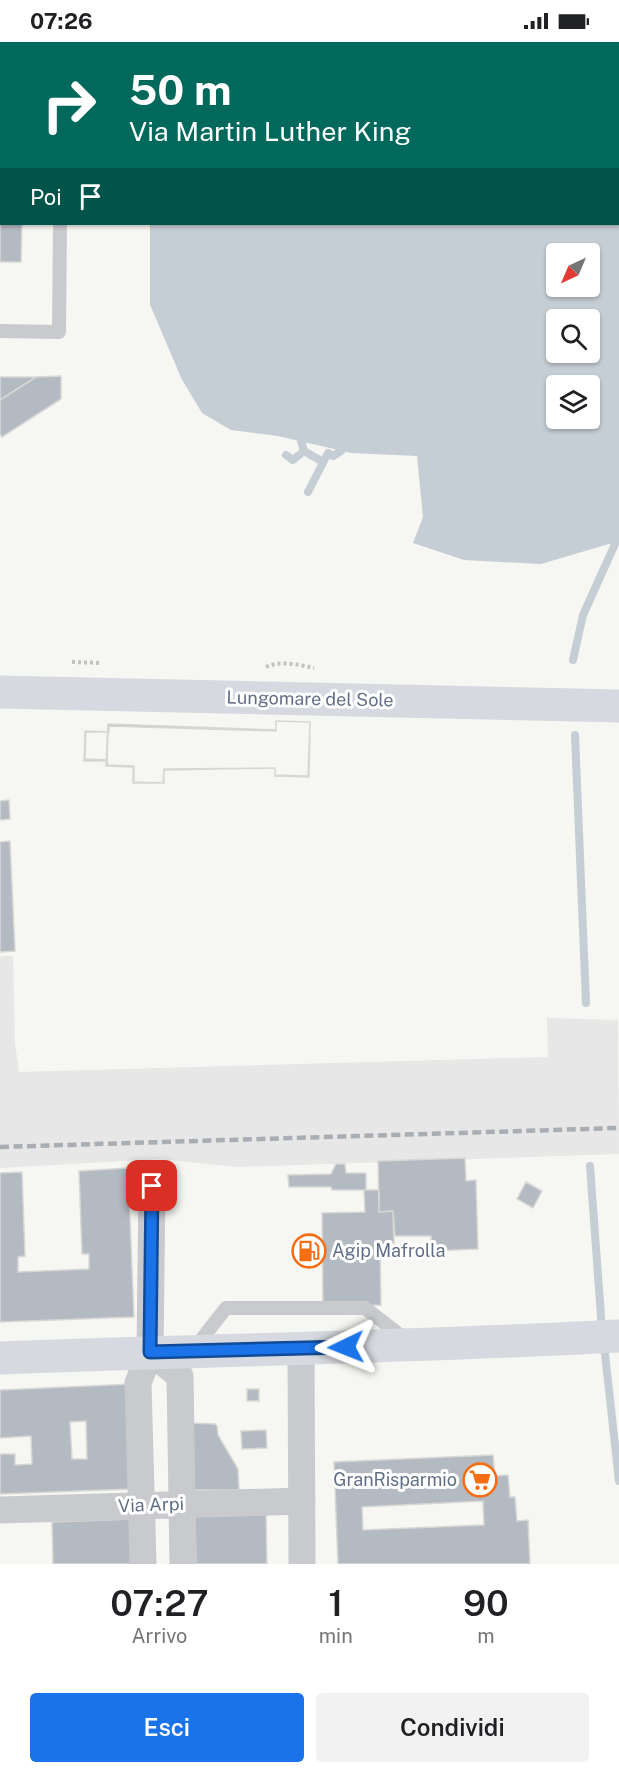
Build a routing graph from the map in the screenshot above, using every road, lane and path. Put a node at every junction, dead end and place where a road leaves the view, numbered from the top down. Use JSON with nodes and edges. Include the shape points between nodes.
{"nodes":[{"id":1,"x":60,"y":225,"type":"edge"},
{"id":2,"x":0,"y":331,"type":"edge"},
{"id":3,"x":0,"y":692,"type":"edge"},
{"id":4,"x":619,"y":706,"type":"edge"},
{"id":5,"x":152,"y":1186,"type":"dead end"},
{"id":6,"x":619,"y":1336,"type":"edge"},
{"id":7,"x":414,"y":1345,"type":"junction"},
{"id":8,"x":301,"y":1349,"type":"junction"},
{"id":9,"x":193,"y":1350,"type":"junction"},
{"id":10,"x":150,"y":1352,"type":"junction"},
{"id":11,"x":0,"y":1358,"type":"edge"},
{"id":12,"x":302,"y":1501,"type":"junction"},
{"id":13,"x":181,"y":1503,"type":"junction"},
{"id":14,"x":142,"y":1506,"type":"junction"},
{"id":15,"x":0,"y":1510,"type":"edge"},
{"id":16,"x":143,"y":1564,"type":"edge"},
{"id":17,"x":183,"y":1564,"type":"edge"},
{"id":18,"x":302,"y":1564,"type":"edge"}],
"edges":[{"from":1,"to":2,"type":"lane","via":[[59,332]]},
{"from":3,"to":4,"type":"main road","name":"Lungomare del Sole"},
{"from":5,"to":10,"type":"street"},
{"from":6,"to":7,"type":"main road"},
{"from":7,"to":8,"type":"main road"},
{"from":7,"to":9,"type":"lane","via":[[365,1308],[226,1308]]},
{"from":8,"to":9,"type":"main road"},
{"from":8,"to":12,"type":"street"},
{"from":9,"to":10,"type":"main road"},
{"from":10,"to":11,"type":"main road"},
{"from":10,"to":13,"type":"street","via":[[180,1377]]},
{"from":10,"to":14,"type":"street","via":[[138,1383]]},
{"from":12,"to":13,"type":"street","name":"Via Arpi"},
{"from":12,"to":18,"type":"street"},
{"from":13,"to":14,"type":"street","name":"Via Arpi"},
{"from":13,"to":17,"type":"street"},
{"from":14,"to":15,"type":"street","name":"Via Arpi"},
{"from":14,"to":16,"type":"street"}]}
